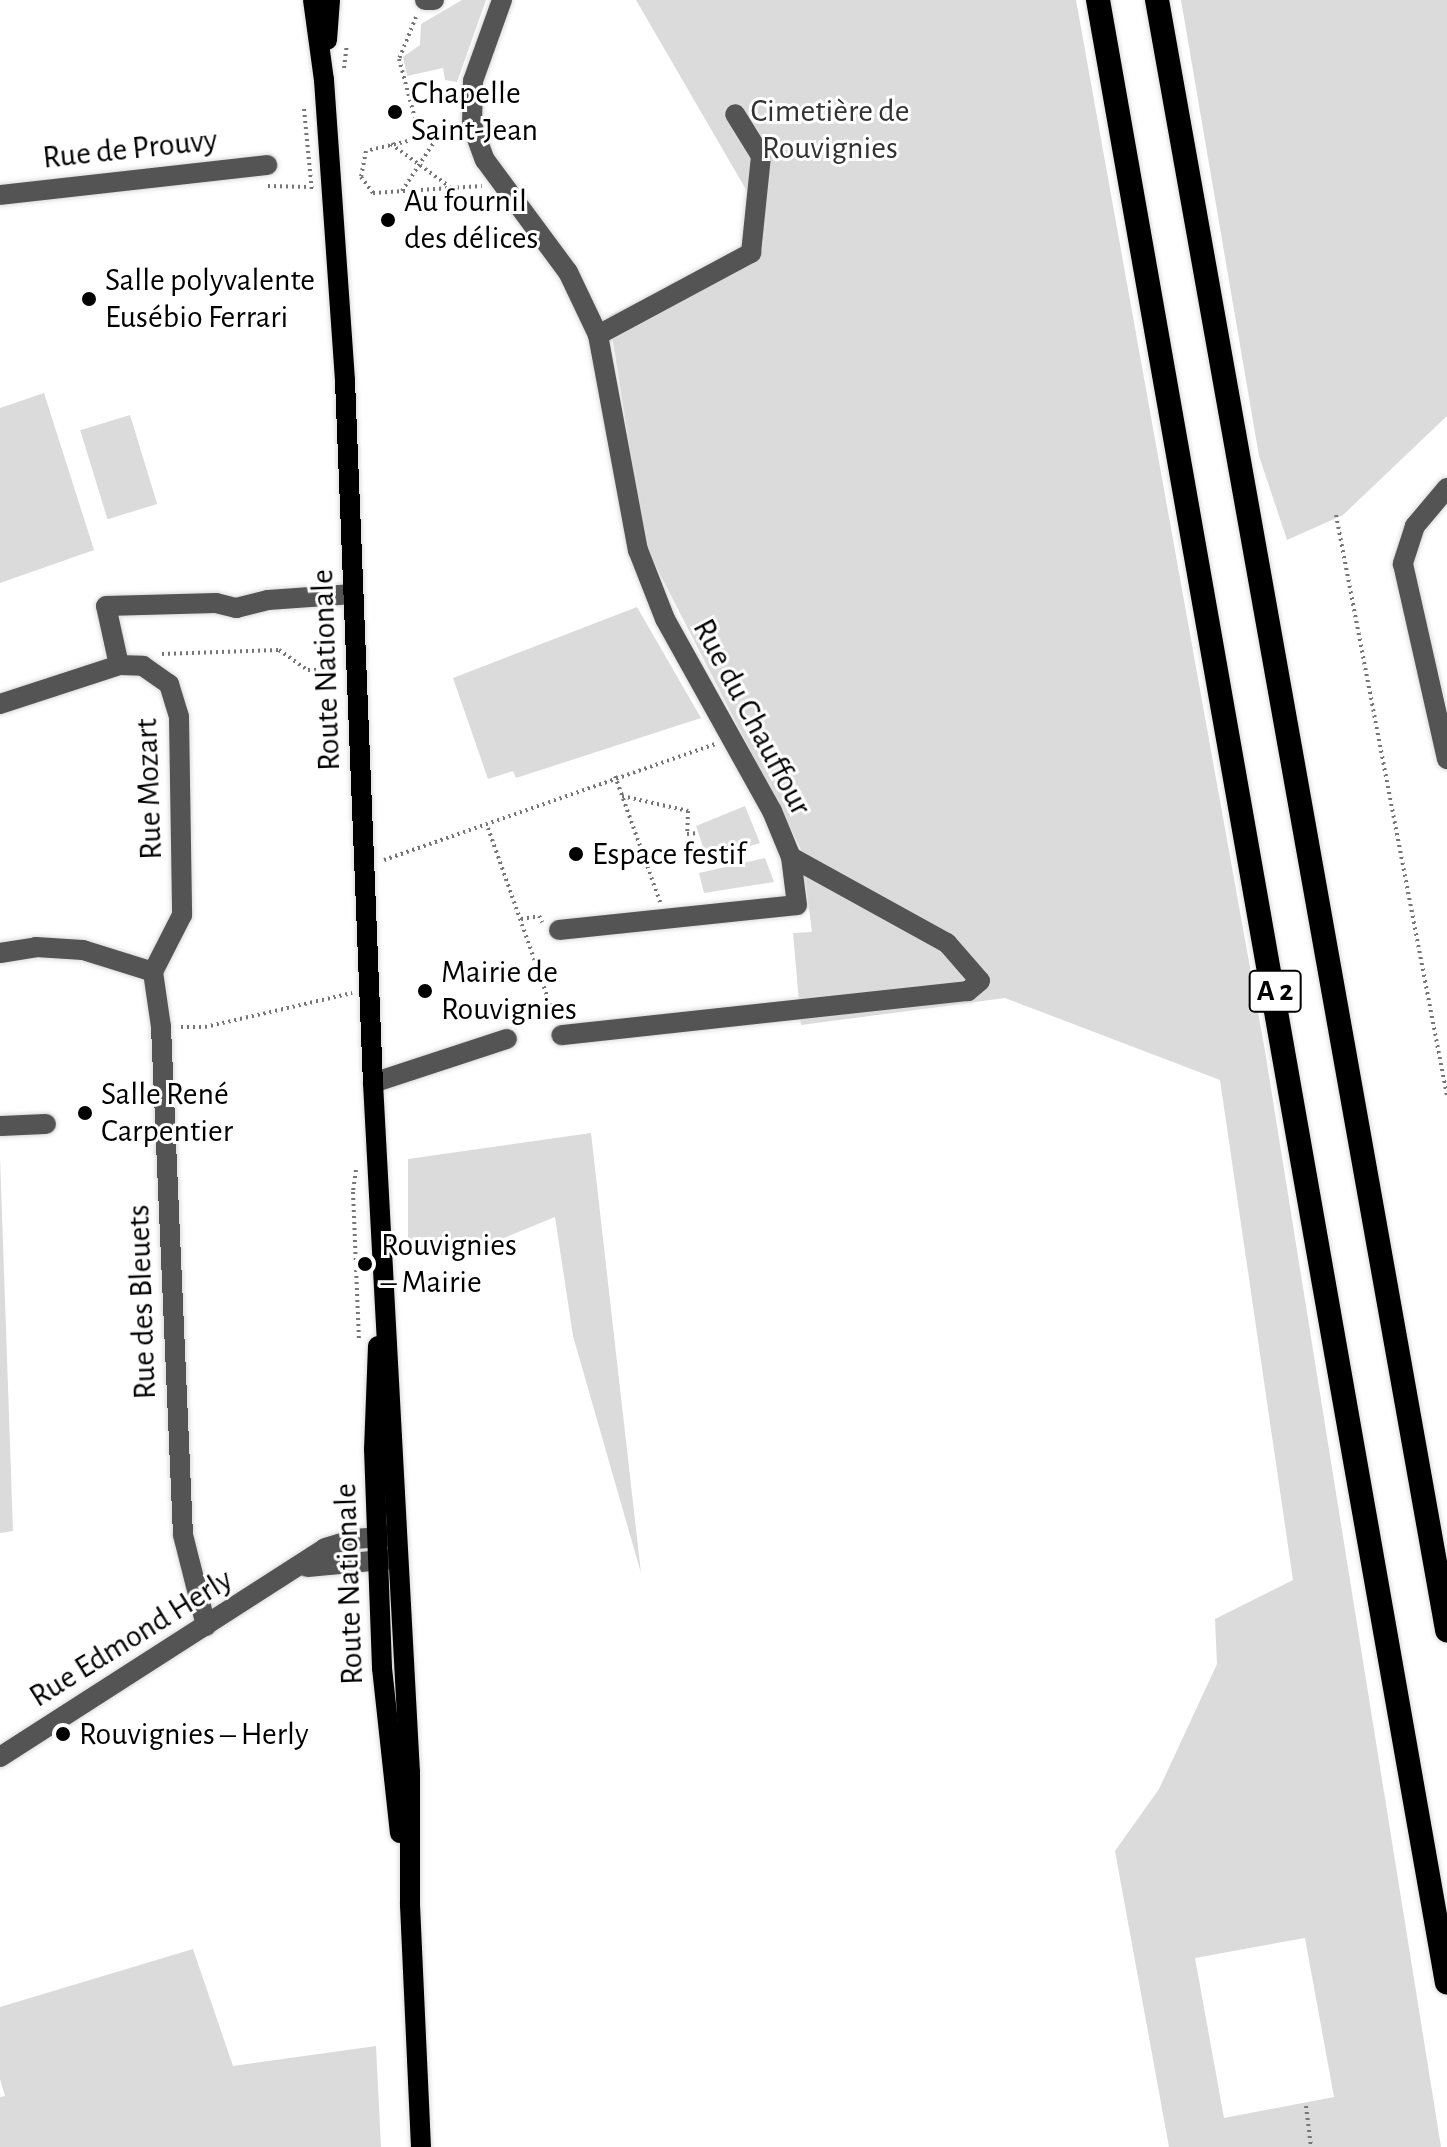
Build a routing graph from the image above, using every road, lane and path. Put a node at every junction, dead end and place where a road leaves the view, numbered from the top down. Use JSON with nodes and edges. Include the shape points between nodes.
{"nodes":[{"id":1,"x":313,"y":0,"type":"edge"},
{"id":2,"x":330,"y":0,"type":"edge"},
{"id":3,"x":434,"y":0,"type":"edge"},
{"id":4,"x":502,"y":0,"type":"edge"},
{"id":5,"x":1098,"y":0,"type":"edge"},
{"id":6,"x":1157,"y":0,"type":"edge"},
{"id":7,"x":421,"y":7,"type":"edge"},
{"id":8,"x":324,"y":80,"type":"junction"},
{"id":9,"x":735,"y":114,"type":"dead end"},
{"id":10,"x":472,"y":125,"type":"junction"},
{"id":11,"x":440,"y":133,"type":"junction"},
{"id":12,"x":420,"y":137,"type":"junction"},
{"id":13,"x":391,"y":144,"type":"junction"},
{"id":14,"x":420,"y":164,"type":"junction"},
{"id":15,"x":267,"y":165,"type":"dead end"},
{"id":16,"x":500,"y":184,"type":"junction"},
{"id":17,"x":453,"y":189,"type":"junction"},
{"id":18,"x":402,"y":191,"type":"junction"},
{"id":19,"x":0,"y":195,"type":"edge"},
{"id":20,"x":598,"y":335,"type":"junction"},
{"id":21,"x":1447,"y":488,"type":"edge"},
{"id":22,"x":1336,"y":515,"type":"dead end"},
{"id":23,"x":353,"y":594,"type":"junction"},
{"id":24,"x":119,"y":665,"type":"junction"},
{"id":25,"x":143,"y":666,"type":"junction"},
{"id":26,"x":356,"y":669,"type":"junction"},
{"id":27,"x":0,"y":704,"type":"edge"},
{"id":28,"x":732,"y":738,"type":"junction"},
{"id":29,"x":1447,"y":759,"type":"edge"},
{"id":30,"x":615,"y":776,"type":"junction"},
{"id":31,"x":622,"y":796,"type":"junction"},
{"id":32,"x":488,"y":828,"type":"dead end"},
{"id":33,"x":698,"y":833,"type":"dead end"},
{"id":34,"x":791,"y":857,"type":"junction"},
{"id":35,"x":365,"y":867,"type":"junction"},
{"id":36,"x":667,"y":919,"type":"junction"},
{"id":37,"x":559,"y":930,"type":"dead end"},
{"id":38,"x":0,"y":953,"type":"edge"},
{"id":39,"x":153,"y":972,"type":"junction"},
{"id":40,"x":370,"y":989,"type":"junction"},
{"id":41,"x":161,"y":1027,"type":"junction"},
{"id":42,"x":561,"y":1035,"type":"joint"},
{"id":43,"x":507,"y":1039,"type":"dead end"},
{"id":44,"x":373,"y":1083,"type":"junction"},
{"id":45,"x":1447,"y":1096,"type":"edge"},
{"id":46,"x":46,"y":1124,"type":"dead end"},
{"id":47,"x":0,"y":1126,"type":"edge"},
{"id":48,"x":382,"y":1258,"type":"junction"},
{"id":49,"x":399,"y":1536,"type":"junction"},
{"id":50,"x":377,"y":1538,"type":"junction"},
{"id":51,"x":400,"y":1559,"type":"junction"},
{"id":52,"x":378,"y":1560,"type":"junction"},
{"id":53,"x":295,"y":1570,"type":"junction"},
{"id":54,"x":206,"y":1626,"type":"junction"},
{"id":55,"x":1447,"y":1630,"type":"edge"},
{"id":56,"x":0,"y":1757,"type":"edge"},
{"id":57,"x":410,"y":1905,"type":"junction"},
{"id":58,"x":1447,"y":1983,"type":"edge"},
{"id":59,"x":1306,"y":2106,"type":"dead end"},
{"id":60,"x":421,"y":2147,"type":"edge"},
{"id":61,"x":1311,"y":2147,"type":"edge"}],
"edges":[{"from":1,"to":8,"type":"main road","name":"Route Nationale"},
{"from":2,"to":8,"type":"main road","name":"Route Nationale"},
{"from":3,"to":7,"type":"street"},
{"from":4,"to":10,"type":"street","name":"Rue du Chauffour","via":[[473,81]]},
{"from":5,"to":58,"type":"highway","number":"A 2"},
{"from":6,"to":55,"type":"highway","number":"A 2"},
{"from":7,"to":12,"type":"path","via":[[399,59]]},
{"from":8,"to":23,"type":"main road","name":"Route Nationale"},
{"from":9,"to":20,"type":"street","via":[[761,156],[751,253]]},
{"from":10,"to":11,"type":"path"},
{"from":10,"to":16,"type":"street","name":"Rue du Chauffour"},
{"from":11,"to":12,"type":"path"},
{"from":11,"to":14,"type":"path"},
{"from":12,"to":13,"type":"path"},
{"from":13,"to":14,"type":"path"},
{"from":13,"to":18,"type":"path","via":[[366,151],[361,177],[373,193]]},
{"from":14,"to":17,"type":"path"},
{"from":14,"to":18,"type":"path"},
{"from":15,"to":19,"type":"street","name":"Rue de Prouvy"},
{"from":16,"to":17,"type":"path"},
{"from":16,"to":20,"type":"street","name":"Rue du Chauffour","via":[[568,272]]},
{"from":17,"to":18,"type":"path"},
{"from":20,"to":28,"type":"street","name":"Rue du Chauffour","via":[[641,563],[665,619]]},
{"from":21,"to":29,"type":"street","via":[[1415,526],[1403,564]]},
{"from":22,"to":45,"type":"path"},
{"from":23,"to":24,"type":"street","via":[[268,600],[236,608],[216,603],[106,606]]},
{"from":23,"to":26,"type":"main road","name":"Route Nationale"},
{"from":24,"to":25,"type":"street"},
{"from":24,"to":27,"type":"street"},
{"from":25,"to":26,"type":"path","via":[[163,653],[279,650],[308,670]]},
{"from":25,"to":39,"type":"street","name":"Rue Mozart","via":[[169,684],[179,717],[182,915]]},
{"from":26,"to":35,"type":"main road","name":"Route Nationale"},
{"from":28,"to":30,"type":"path"},
{"from":28,"to":34,"type":"street","name":"Rue du Chauffour"},
{"from":30,"to":31,"type":"path"},
{"from":30,"to":35,"type":"path"},
{"from":31,"to":33,"type":"path","via":[[688,811],[687,834]]},
{"from":31,"to":36,"type":"path"},
{"from":32,"to":42,"type":"path"},
{"from":34,"to":36,"type":"street","via":[[797,905]]},
{"from":34,"to":42,"type":"street","name":"Rue du Chauffour","via":[[947,943],[977,972],[977,986],[771,1015]]},
{"from":35,"to":40,"type":"main road","name":"Route Nationale"},
{"from":36,"to":37,"type":"street"},
{"from":38,"to":39,"type":"street","via":[[36,947],[83,950]]},
{"from":39,"to":41,"type":"street","name":"Rue des Bleuets"},
{"from":40,"to":41,"type":"path","via":[[205,1027]]},
{"from":40,"to":44,"type":"main road","name":"Route Nationale"},
{"from":41,"to":54,"type":"street","name":"Rue des Bleuets","via":[[183,1535]]},
{"from":43,"to":44,"type":"street"},
{"from":44,"to":48,"type":"main road","name":"Route Nationale"},
{"from":46,"to":47,"type":"street"},
{"from":48,"to":49,"type":"main road","name":"Route Nationale"},
{"from":48,"to":50,"type":"main road","name":"Route Nationale","via":[[374,1449]]},
{"from":49,"to":50,"type":"street","name":"Rue Edmond Herly"},
{"from":49,"to":51,"type":"main road","name":"Route Nationale"},
{"from":50,"to":52,"type":"main road","name":"Route Nationale"},
{"from":50,"to":53,"type":"street","name":"Rue Edmond Herly","via":[[335,1543]]},
{"from":51,"to":52,"type":"street","name":"Rue Edmond Herly"},
{"from":51,"to":57,"type":"main road","name":"Route Nationale"},
{"from":52,"to":53,"type":"street","name":"Rue Edmond Herly","via":[[320,1562]]},
{"from":52,"to":57,"type":"main road","name":"Route Nationale","via":[[384,1699]]},
{"from":53,"to":54,"type":"street","name":"Rue Edmond Herly"},
{"from":54,"to":56,"type":"street","name":"Rue Edmond Herly"},
{"from":57,"to":60,"type":"main road","name":"Route Nationale"},
{"from":59,"to":61,"type":"path"}]}
